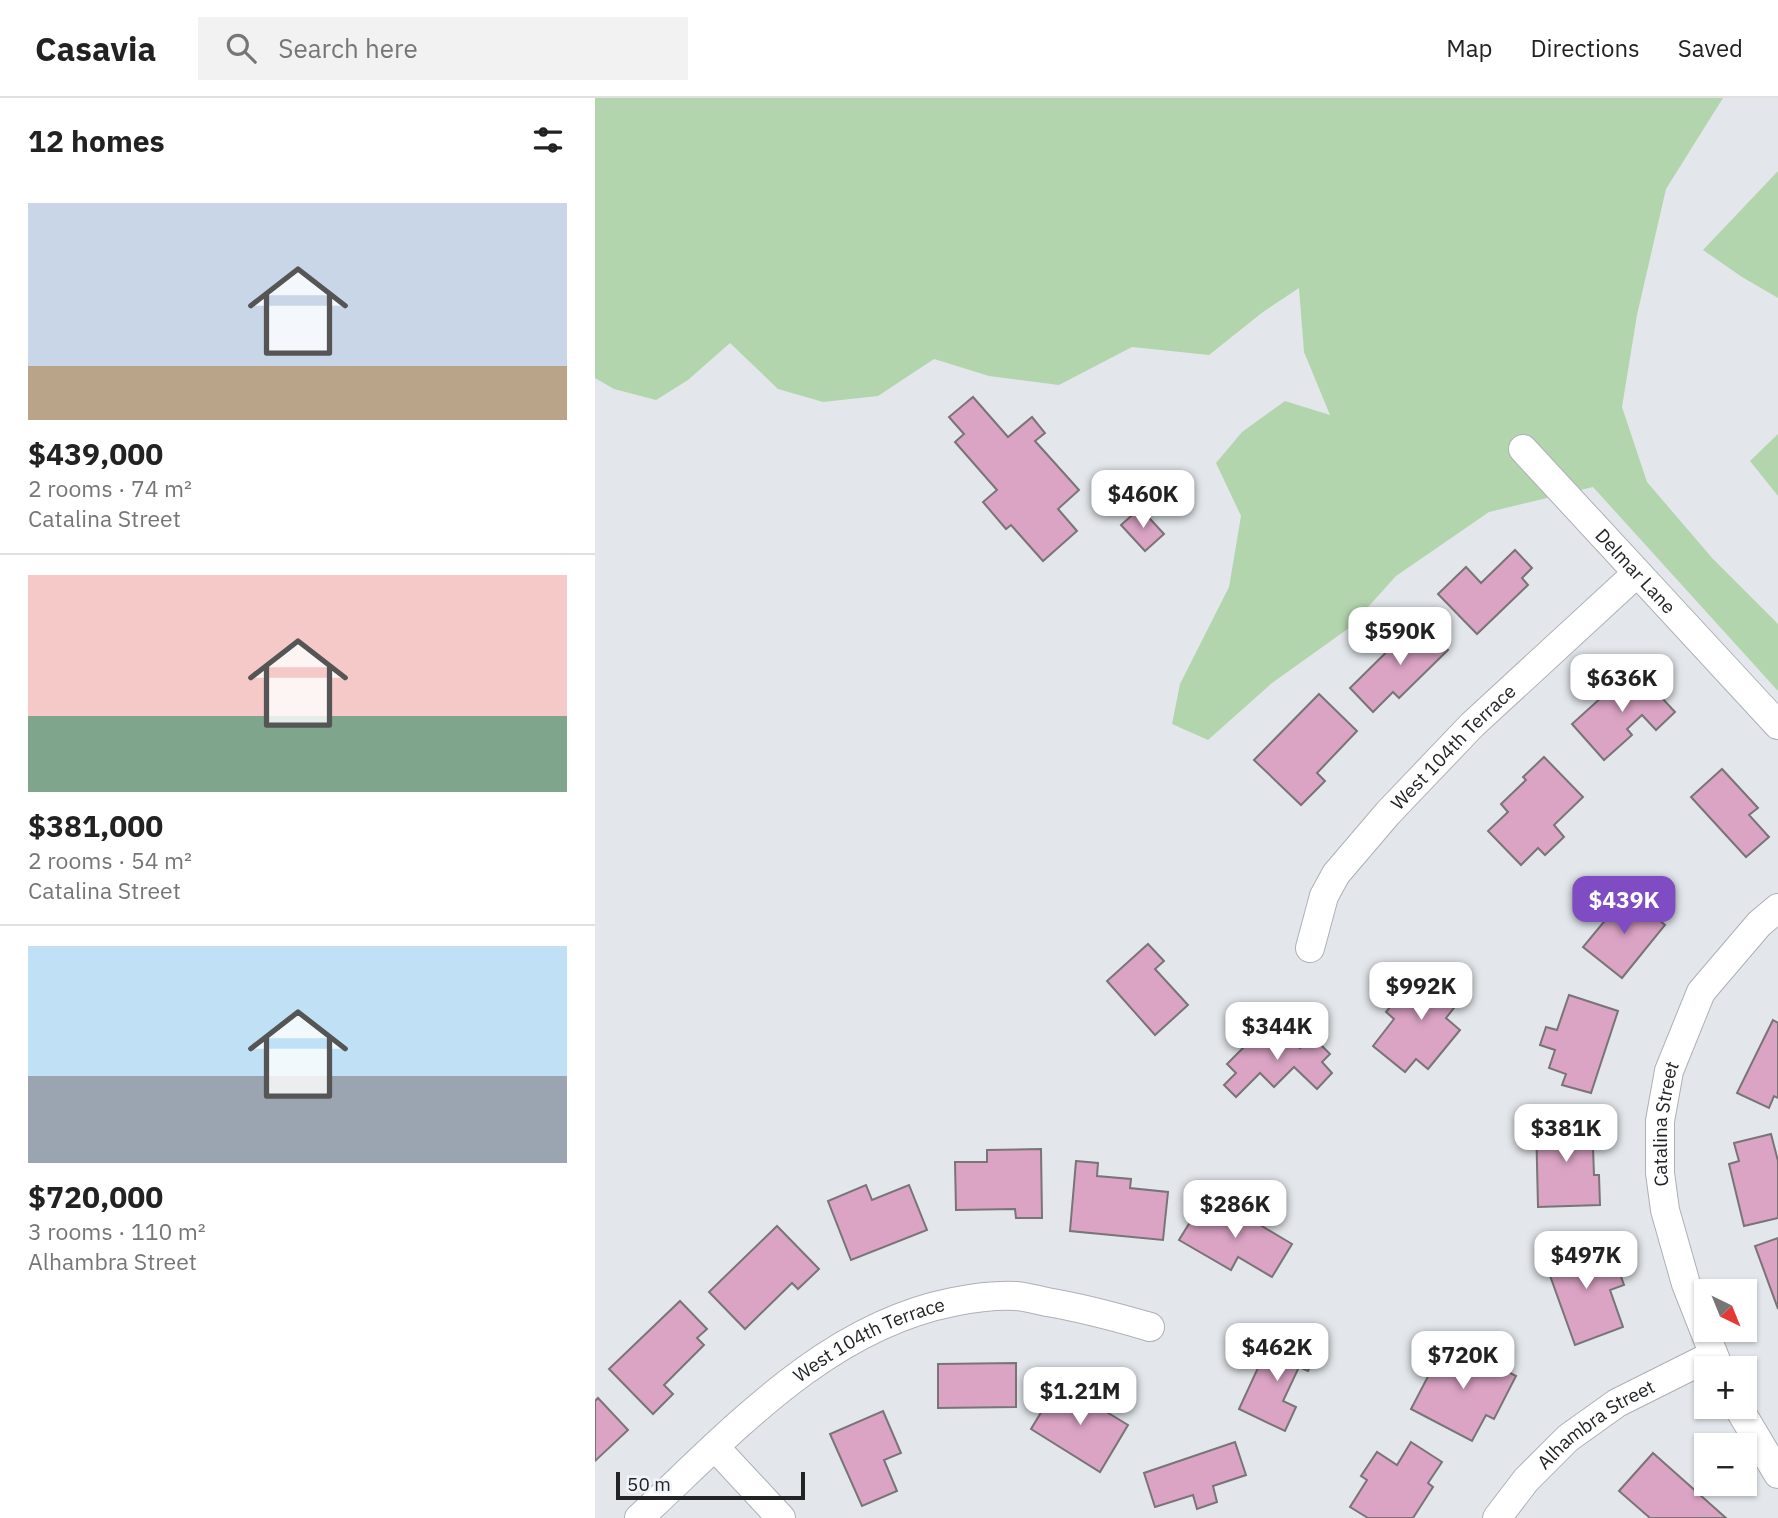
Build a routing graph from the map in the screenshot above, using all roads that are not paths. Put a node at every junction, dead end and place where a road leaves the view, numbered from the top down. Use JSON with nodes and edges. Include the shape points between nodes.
{"nodes":[{"id":1,"x":1523,"y":449,"type":"dead end"},
{"id":2,"x":1637,"y":573,"type":"junction"},
{"id":3,"x":1778,"y":724,"type":"edge"},
{"id":4,"x":1778,"y":908,"type":"edge"},
{"id":5,"x":1310,"y":948,"type":"dead end"},
{"id":6,"x":1150,"y":1327,"type":"dead end"},
{"id":7,"x":1714,"y":1356,"type":"edge"},
{"id":8,"x":1694,"y":1371,"type":"edge"},
{"id":9,"x":1745,"y":1419,"type":"edge"},
{"id":10,"x":715,"y":1447,"type":"junction"},
{"id":11,"x":1778,"y":1474,"type":"edge"},
{"id":12,"x":639,"y":1518,"type":"edge"},
{"id":13,"x":781,"y":1518,"type":"edge"},
{"id":14,"x":1497,"y":1518,"type":"edge"}],
"edges":[{"from":1,"to":2,"type":"street","name":"Delmar Lane"},
{"from":2,"to":3,"type":"street","name":"Delmar Lane"},
{"from":2,"to":5,"type":"street","name":"West 104th Terrace","via":[[1472,726],[1379,823],[1336,874],[1324,896]]},
{"from":4,"to":7,"type":"street","name":"Catalina Street","via":[[1701,992],[1663,1096],[1660,1173],[1665,1210]]},
{"from":6,"to":10,"type":"street","name":"West 104th Terrace","via":[[1017,1296],[939,1304],[888,1321],[834,1350],[769,1398]]},
{"from":8,"to":14,"type":"street","name":"Alhambra Street","via":[[1616,1403],[1568,1438],[1526,1480]]},
{"from":9,"to":11,"type":"street"},
{"from":10,"to":12,"type":"street","name":"West 104th Terrace"},
{"from":10,"to":13,"type":"street"}]}
